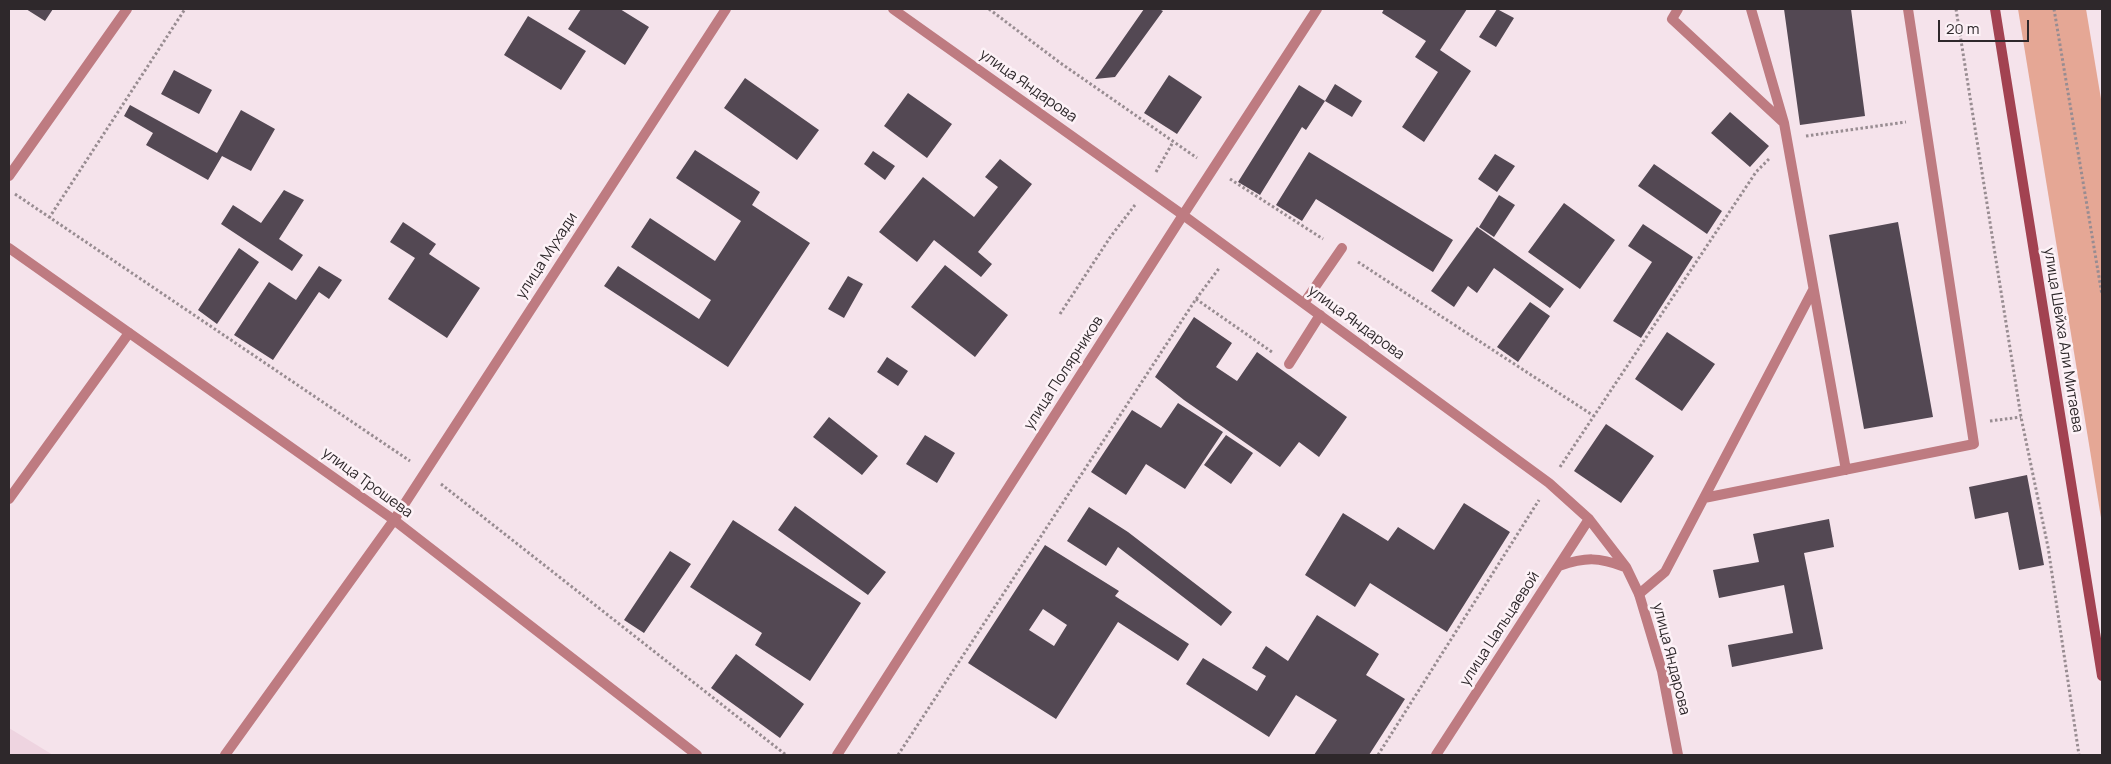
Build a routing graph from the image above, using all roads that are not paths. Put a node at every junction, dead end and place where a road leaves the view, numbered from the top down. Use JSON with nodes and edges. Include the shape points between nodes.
{"nodes":[{"id":1,"x":127,"y":9,"type":"edge"},
{"id":2,"x":726,"y":9,"type":"edge"},
{"id":3,"x":892,"y":9,"type":"edge"},
{"id":4,"x":1317,"y":9,"type":"edge"},
{"id":5,"x":1678,"y":9,"type":"edge"},
{"id":6,"x":1751,"y":9,"type":"edge"},
{"id":7,"x":1908,"y":9,"type":"edge"},
{"id":8,"x":1995,"y":9,"type":"edge"},
{"id":9,"x":1784,"y":123,"type":"junction"},
{"id":10,"x":9,"y":176,"type":"edge"},
{"id":11,"x":1183,"y":215,"type":"junction"},
{"id":12,"x":9,"y":248,"type":"edge"},
{"id":13,"x":1341,"y":249,"type":"road end"},
{"id":14,"x":1812,"y":290,"type":"junction"},
{"id":15,"x":1304,"y":303,"type":"junction"},
{"id":16,"x":1320,"y":316,"type":"junction"},
{"id":17,"x":129,"y":333,"type":"junction"},
{"id":18,"x":1289,"y":364,"type":"road end"},
{"id":19,"x":1846,"y":470,"type":"junction"},
{"id":20,"x":1704,"y":498,"type":"junction"},
{"id":21,"x":9,"y":499,"type":"edge"},
{"id":22,"x":1589,"y":519,"type":"junction"},
{"id":23,"x":394,"y":520,"type":"junction"},
{"id":24,"x":1559,"y":566,"type":"junction"},
{"id":25,"x":1626,"y":567,"type":"junction"},
{"id":26,"x":1639,"y":594,"type":"junction"},
{"id":27,"x":2102,"y":676,"type":"edge"},
{"id":28,"x":225,"y":755,"type":"edge"},
{"id":29,"x":697,"y":755,"type":"edge"},
{"id":30,"x":837,"y":755,"type":"edge"},
{"id":31,"x":1436,"y":755,"type":"edge"},
{"id":32,"x":1678,"y":755,"type":"edge"}],
"edges":[{"from":1,"to":10,"type":"street"},
{"from":2,"to":23,"type":"street","name":"улица Мухади"},
{"from":3,"to":11,"type":"street","name":"улица Яндарова"},
{"from":4,"to":11,"type":"street","name":"улица Полярников"},
{"from":5,"to":9,"type":"street","via":[[1672,19]]},
{"from":6,"to":9,"type":"street"},
{"from":7,"to":19,"type":"street","via":[[1974,444]]},
{"from":8,"to":27,"type":"main road","name":"улица Шейха Али Митаева"},
{"from":9,"to":14,"type":"street"},
{"from":11,"to":15,"type":"street","name":"улица Яндарова"},
{"from":11,"to":30,"type":"street","name":"улица Полярников"},
{"from":12,"to":17,"type":"street","name":"улица Трошева"},
{"from":13,"to":15,"type":"street"},
{"from":14,"to":19,"type":"street"},
{"from":14,"to":20,"type":"street"},
{"from":15,"to":16,"type":"street","name":"улица Яндарова"},
{"from":16,"to":18,"type":"street"},
{"from":16,"to":22,"type":"street","name":"улица Яндарова","via":[[1549,484]]},
{"from":17,"to":21,"type":"street"},
{"from":17,"to":23,"type":"street","name":"улица Трошева"},
{"from":19,"to":20,"type":"street"},
{"from":20,"to":26,"type":"street","via":[[1665,572]]},
{"from":22,"to":24,"type":"street","name":"улица Цальцаевой"},
{"from":22,"to":25,"type":"street","name":"улица Яндарова"},
{"from":23,"to":28,"type":"street","name":"улица Мухади"},
{"from":23,"to":29,"type":"street","name":"улица Трошева"},
{"from":24,"to":25,"type":"street","via":[[1581,559],[1604,559]]},
{"from":24,"to":31,"type":"street","name":"улица Цальцаевой"},
{"from":25,"to":26,"type":"street","name":"улица Яндарова"},
{"from":26,"to":32,"type":"street","name":"улица Яндарова","via":[[1662,671]]}]}
